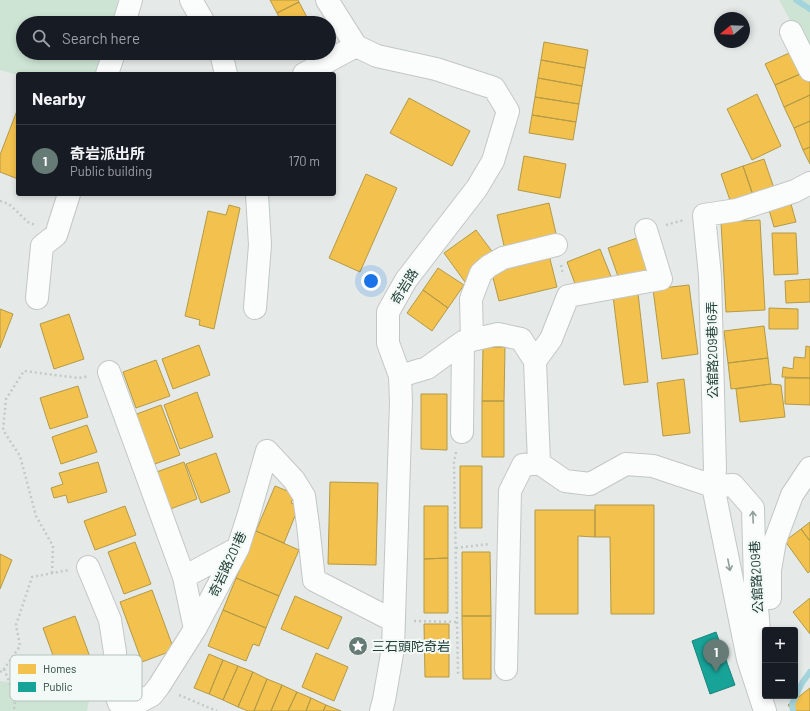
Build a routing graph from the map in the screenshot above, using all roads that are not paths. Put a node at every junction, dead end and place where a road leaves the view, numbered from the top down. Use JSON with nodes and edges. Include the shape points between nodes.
{"nodes":[{"id":1,"x":131,"y":0,"type":"edge"},
{"id":2,"x":191,"y":0,"type":"edge"},
{"id":3,"x":327,"y":0,"type":"edge"},
{"id":4,"x":126,"y":16,"type":"edge"},
{"id":5,"x":200,"y":16,"type":"edge"},
{"id":6,"x":791,"y":32,"type":"dead end"},
{"id":7,"x":356,"y":46,"type":"junction"},
{"id":8,"x":336,"y":57,"type":"edge"},
{"id":9,"x":112,"y":60,"type":"edge"},
{"id":10,"x":223,"y":60,"type":"edge"},
{"id":11,"x":330,"y":60,"type":"edge"},
{"id":12,"x":810,"y":70,"type":"edge"},
{"id":13,"x":108,"y":72,"type":"edge"},
{"id":14,"x":226,"y":72,"type":"edge"},
{"id":15,"x":308,"y":72,"type":"edge"},
{"id":16,"x":810,"y":183,"type":"edge"},
{"id":17,"x":68,"y":196,"type":"edge"},
{"id":18,"x":257,"y":196,"type":"edge"},
{"id":19,"x":646,"y":230,"type":"dead end"},
{"id":20,"x":556,"y":245,"type":"road end"},
{"id":21,"x":37,"y":298,"type":"dead end"},
{"id":22,"x":255,"y":308,"type":"dead end"},
{"id":23,"x":468,"y":341,"type":"junction"},
{"id":24,"x":535,"y":361,"type":"junction"},
{"id":25,"x":109,"y":372,"type":"road end"},
{"id":26,"x":400,"y":376,"type":"junction"},
{"id":27,"x":462,"y":432,"type":"road end"},
{"id":28,"x":539,"y":464,"type":"junction"},
{"id":29,"x":810,"y":468,"type":"edge"},
{"id":30,"x":713,"y":486,"type":"junction"},
{"id":31,"x":238,"y":548,"type":"junction"},
{"id":32,"x":88,"y":567,"type":"road end"},
{"id":33,"x":184,"y":577,"type":"junction"},
{"id":34,"x":401,"y":621,"type":"junction"},
{"id":35,"x":195,"y":629,"type":"junction"},
{"id":36,"x":759,"y":639,"type":"junction"},
{"id":37,"x":115,"y":655,"type":"edge"},
{"id":38,"x":762,"y":668,"type":"edge"},
{"id":39,"x":506,"y":669,"type":"dead end"},
{"id":40,"x":765,"y":699,"type":"edge"},
{"id":41,"x":142,"y":700,"type":"edge"},
{"id":42,"x":118,"y":701,"type":"edge"},
{"id":43,"x":141,"y":701,"type":"edge"},
{"id":44,"x":381,"y":711,"type":"edge"},
{"id":45,"x":766,"y":711,"type":"edge"}],
"edges":[{"from":1,"to":4,"type":"street"},
{"from":2,"to":5,"type":"street"},
{"from":3,"to":7,"type":"street"},
{"from":6,"to":12,"type":"street"},
{"from":7,"to":8,"type":"street"},
{"from":7,"to":26,"type":"street","name":"奇岩路","via":[[377,56],[436,69],[494,88],[508,111],[493,161],[477,188],[406,280],[388,312],[388,343]]},
{"from":9,"to":13,"type":"street"},
{"from":10,"to":14,"type":"street"},
{"from":11,"to":15,"type":"street"},
{"from":16,"to":30,"type":"street","name":"公舘路209巷16弄","via":[[795,191],[737,210],[704,215],[710,276],[715,469]]},
{"from":17,"to":21,"type":"street","via":[[56,235],[42,246]]},
{"from":18,"to":22,"type":"street","via":[[260,245]]},
{"from":19,"to":24,"type":"street","via":[[661,279],[568,296],[551,339]]},
{"from":20,"to":23,"type":"street","via":[[503,258],[481,273],[471,299]]},
{"from":23,"to":24,"type":"street","via":[[498,334],[521,339]]},
{"from":23,"to":26,"type":"street","via":[[427,368]]},
{"from":23,"to":27,"type":"street"},
{"from":24,"to":28,"type":"street"},
{"from":25,"to":33,"type":"street"},
{"from":26,"to":34,"type":"street","name":"奇岩路"},
{"from":28,"to":30,"type":"street","name":"公舘路209巷","via":[[565,481],[590,484],[626,464],[652,466]]},
{"from":28,"to":39,"type":"street","via":[[523,465],[510,491]]},
{"from":29,"to":36,"type":"street","via":[[792,494],[775,541],[770,570],[770,618]]},
{"from":36,"to":30,"type":"street","name":"公舘路209巷","one_way":true,"via":[[752,508],[733,485]]},
{"from":30,"to":45,"type":"street","name":"公舘路209巷","one_way":true,"via":[[748,659]]},
{"from":31,"to":33,"type":"street"},
{"from":31,"to":34,"type":"street","name":"奇岩路201巷","via":[[267,451],[294,480],[304,496],[314,580]]},
{"from":31,"to":35,"type":"street","name":"奇岩路201巷"},
{"from":32,"to":37,"type":"street","name":"奇岩路201巷","via":[[110,620]]},
{"from":33,"to":35,"type":"street"},
{"from":34,"to":44,"type":"street","name":"奇岩路"},
{"from":35,"to":41,"type":"street","name":"奇岩路201巷","via":[[159,686],[152,695]]},
{"from":36,"to":38,"type":"street","name":"公舘路209巷"},
{"from":40,"to":45,"type":"street","name":"公舘路209巷"},
{"from":42,"to":43,"type":"street","name":"奇岩路201巷","via":[[132,706]]}]}
